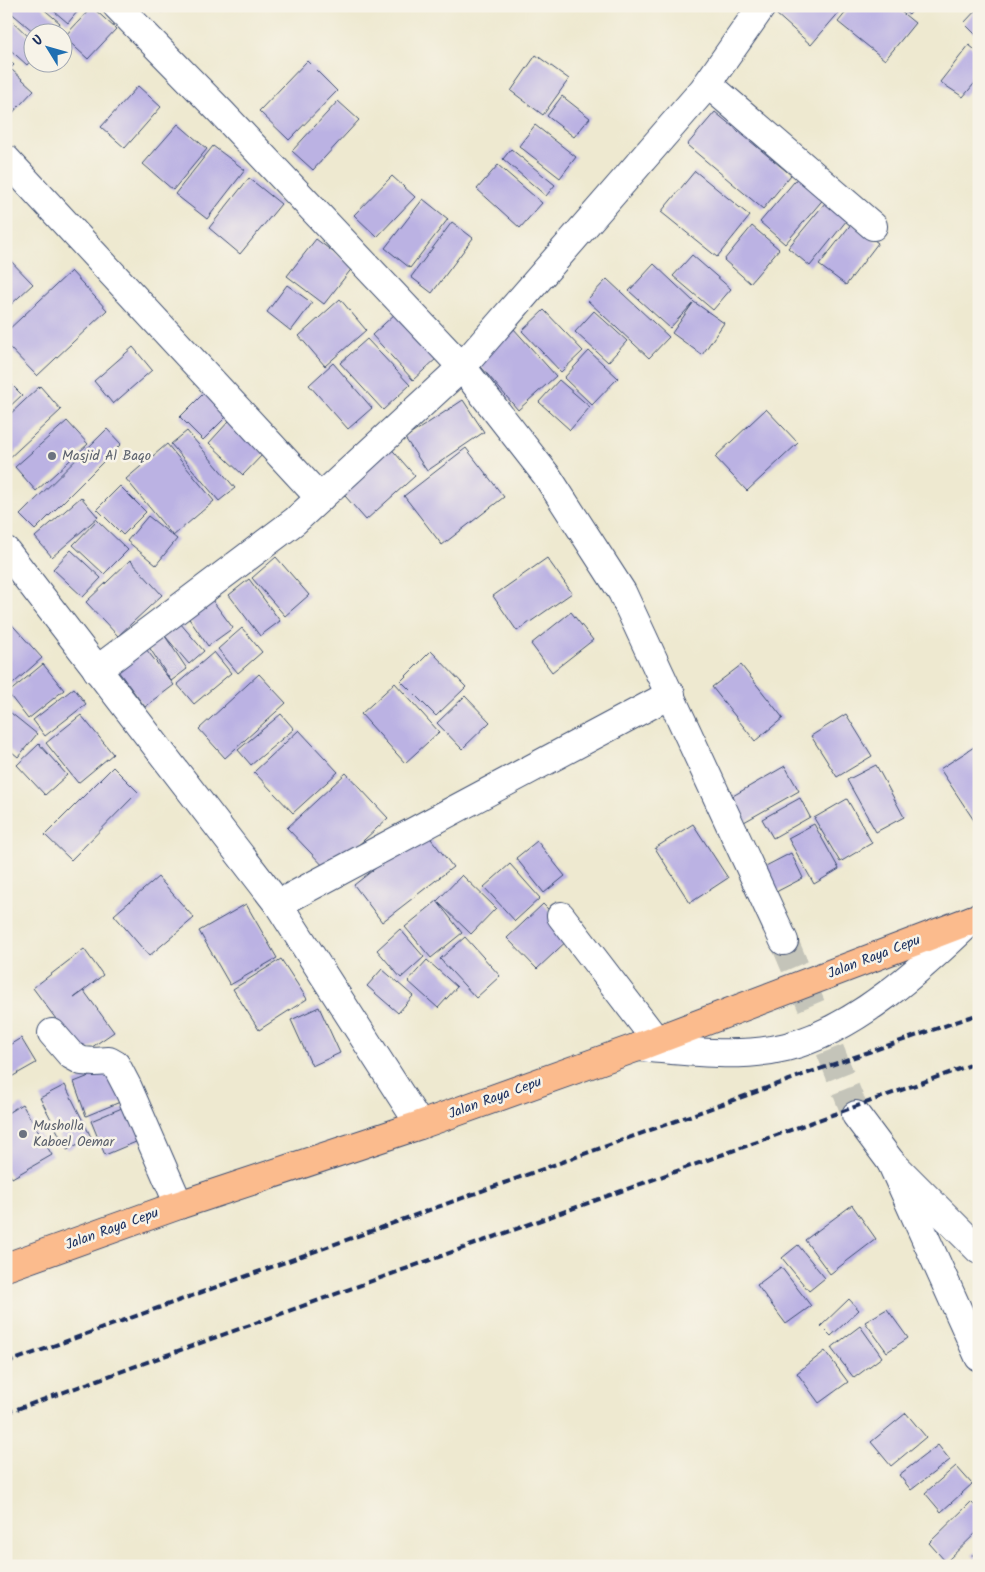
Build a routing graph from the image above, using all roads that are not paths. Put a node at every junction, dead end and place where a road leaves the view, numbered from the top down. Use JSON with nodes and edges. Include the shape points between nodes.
{"nodes":[{"id":1,"x":118,"y":6,"type":"edge"},
{"id":2,"x":762,"y":6,"type":"edge"},
{"id":3,"x":708,"y":84,"type":"junction"},
{"id":4,"x":6,"y":159,"type":"edge"},
{"id":5,"x":873,"y":226,"type":"dead end"},
{"id":6,"x":462,"y":367,"type":"junction"},
{"id":7,"x":320,"y":498,"type":"junction"},
{"id":8,"x":6,"y":551,"type":"edge"},
{"id":9,"x":97,"y":670,"type":"junction"},
{"id":10,"x":671,"y":694,"type":"junction"},
{"id":11,"x":278,"y":904,"type":"junction"},
{"id":12,"x":561,"y":916,"type":"dead end"},
{"id":13,"x":975,"y":918,"type":"edge"},
{"id":14,"x":784,"y":942,"type":"tunnel mouth"},
{"id":15,"x":52,"y":1032,"type":"dead end"},
{"id":16,"x":647,"y":1043,"type":"junction"},
{"id":17,"x":856,"y":1115,"type":"tunnel mouth"},
{"id":18,"x":420,"y":1125,"type":"junction"},
{"id":19,"x":892,"y":1162,"type":"junction"},
{"id":20,"x":179,"y":1205,"type":"junction"},
{"id":21,"x":979,"y":1250,"type":"edge"},
{"id":22,"x":6,"y":1267,"type":"edge"},
{"id":23,"x":979,"y":1356,"type":"edge"}],
"edges":[{"from":1,"to":6,"type":"street"},
{"from":2,"to":3,"type":"street"},
{"from":3,"to":5,"type":"street"},
{"from":3,"to":6,"type":"street"},
{"from":4,"to":7,"type":"street"},
{"from":6,"to":7,"type":"street"},
{"from":6,"to":10,"type":"street","via":[[547,476],[622,592]]},
{"from":7,"to":9,"type":"street","via":[[295,521]]},
{"from":8,"to":9,"type":"street"},
{"from":9,"to":11,"type":"street"},
{"from":10,"to":11,"type":"street"},
{"from":10,"to":14,"type":"street"},
{"from":11,"to":18,"type":"street"},
{"from":12,"to":16,"type":"street"},
{"from":13,"to":16,"type":"highway","name":"Jalan Raya Cepu"},
{"from":13,"to":16,"type":"street","via":[[892,989],[823,1033],[785,1047],[745,1053],[705,1053]]},
{"from":15,"to":20,"type":"street","via":[[71,1055],[82,1061],[108,1061],[116,1065]]},
{"from":16,"to":18,"type":"highway","name":"Jalan Raya Cepu"},
{"from":17,"to":19,"type":"street"},
{"from":18,"to":20,"type":"highway","name":"Jalan Raya Cepu"},
{"from":19,"to":21,"type":"street"},
{"from":19,"to":23,"type":"street"},
{"from":20,"to":22,"type":"highway","name":"Jalan Raya Cepu"}]}
